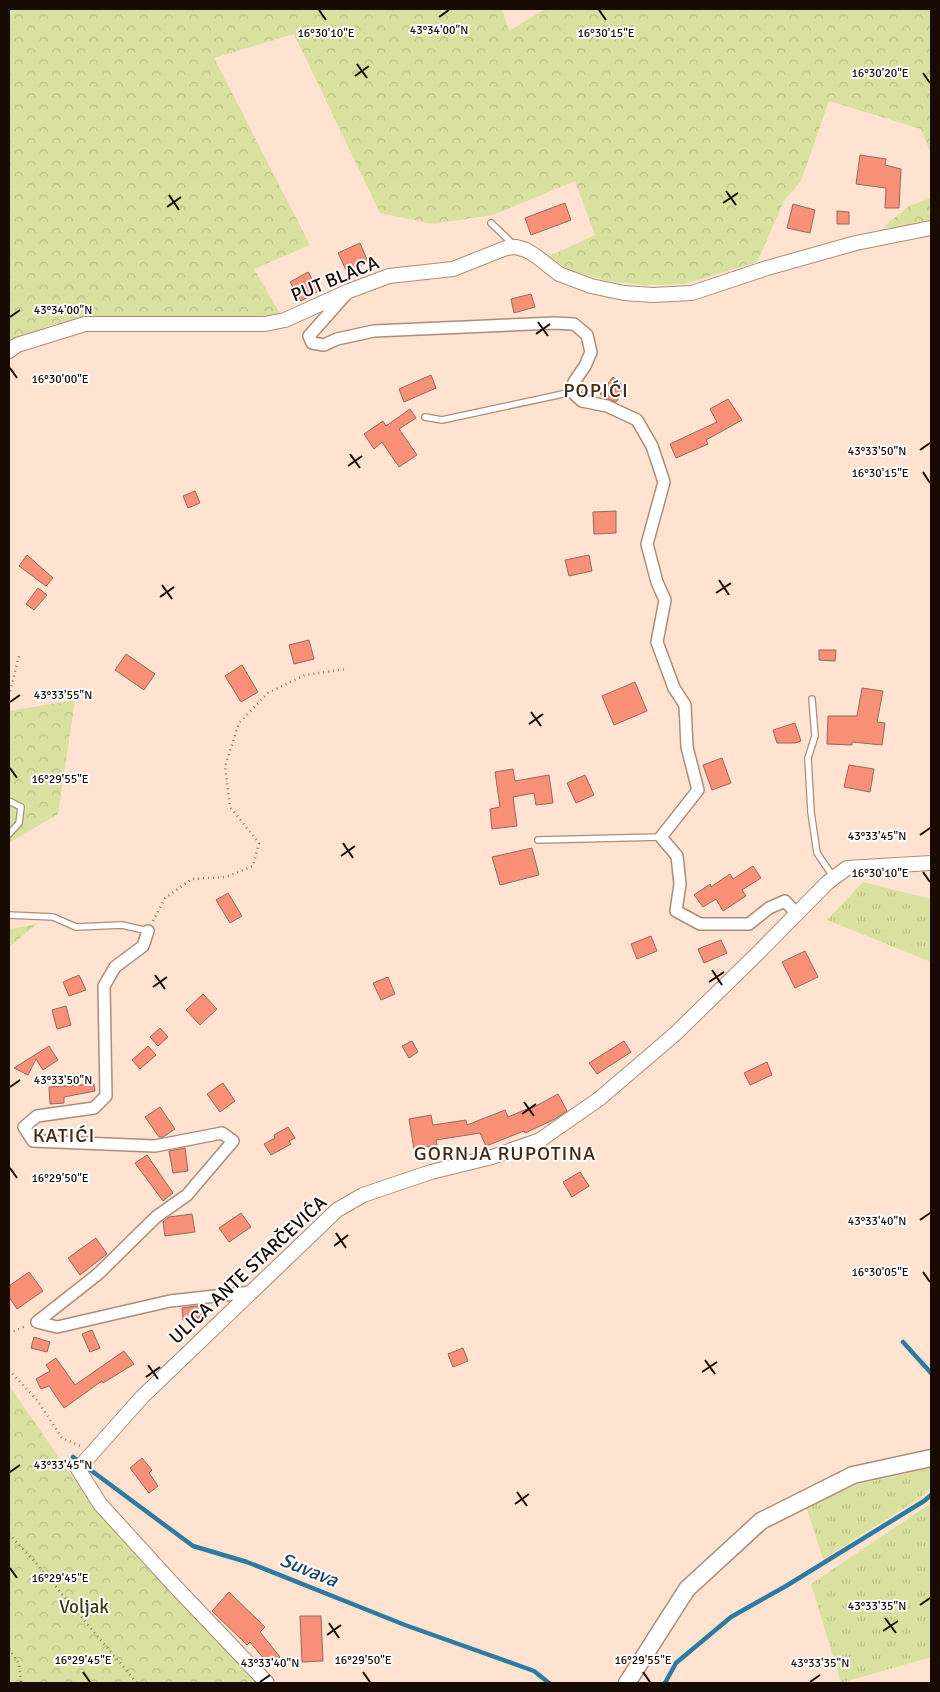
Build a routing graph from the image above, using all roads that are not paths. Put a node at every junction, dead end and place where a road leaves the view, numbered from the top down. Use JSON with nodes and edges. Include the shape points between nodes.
{"nodes":[{"id":1,"x":491,"y":223,"type":"dead end"},
{"id":2,"x":931,"y":228,"type":"edge"},
{"id":3,"x":516,"y":247,"type":"junction"},
{"id":4,"x":349,"y":291,"type":"junction"},
{"id":5,"x":9,"y":351,"type":"edge"},
{"id":6,"x":572,"y":392,"type":"junction"},
{"id":7,"x":425,"y":417,"type":"dead end"},
{"id":8,"x":812,"y":699,"type":"dead end"},
{"id":9,"x":9,"y":801,"type":"edge"},
{"id":10,"x":9,"y":834,"type":"edge"},
{"id":11,"x":661,"y":837,"type":"junction"},
{"id":12,"x":538,"y":840,"type":"dead end"},
{"id":13,"x":931,"y":863,"type":"edge"},
{"id":14,"x":834,"y":878,"type":"junction"},
{"id":15,"x":797,"y":914,"type":"junction"},
{"id":16,"x":9,"y":915,"type":"edge"},
{"id":17,"x":148,"y":931,"type":"joint"},
{"id":18,"x":252,"y":1292,"type":"junction"},
{"id":19,"x":931,"y":1458,"type":"edge"},
{"id":20,"x":267,"y":1683,"type":"edge"},
{"id":21,"x":627,"y":1683,"type":"edge"}],
"edges":[{"from":1,"to":3,"type":"lane"},
{"from":2,"to":3,"type":"street","via":[[856,243],[692,293],[653,295],[591,286],[559,274],[536,256]]},
{"from":3,"to":4,"type":"street","name":"PUT BLACA","via":[[453,269],[389,276]]},
{"from":4,"to":5,"type":"street","name":"PUT BLACA","via":[[284,320],[265,324],[85,324],[17,345]]},
{"from":4,"to":6,"type":"street","via":[[309,336],[312,343],[324,345],[374,331],[574,324],[587,335],[591,352]]},
{"from":6,"to":7,"type":"lane","via":[[442,420]]},
{"from":6,"to":11,"type":"street","via":[[582,401],[607,406],[637,420],[652,446],[664,482],[647,544],[665,600],[657,642],[674,688],[685,705],[687,747],[698,790]]},
{"from":8,"to":14,"type":"lane","via":[[815,736],[808,758],[811,812],[817,854]]},
{"from":9,"to":10,"type":"lane","via":[[21,807],[19,823]]},
{"from":11,"to":12,"type":"lane"},
{"from":11,"to":15,"type":"street","via":[[677,856],[680,884],[676,910],[684,915],[700,924],[750,924],[769,908],[785,901]]},
{"from":13,"to":14,"type":"street","name":"ULICA ANTE STARČEVIĆA","via":[[848,868]]},
{"from":14,"to":15,"type":"street","name":"ULICA ANTE STARČEVIĆA"},
{"from":15,"to":18,"type":"street","name":"ULICA ANTE STARČEVIĆA","via":[[675,1034],[599,1099],[540,1140],[363,1195],[337,1210]]},
{"from":16,"to":17,"type":"lane","via":[[53,917],[76,927],[122,925]]},
{"from":17,"to":18,"type":"street","via":[[143,946],[116,967],[104,986],[106,1096],[94,1108],[37,1116],[24,1127],[33,1140],[155,1146],[222,1133],[233,1141],[187,1195],[156,1217],[98,1274],[37,1322],[57,1327],[170,1301]]},
{"from":18,"to":20,"type":"street","name":"ULICA ANTE STARČEVIĆA","via":[[142,1397],[78,1469],[100,1504]]},
{"from":19,"to":21,"type":"main road","via":[[853,1475],[761,1521],[687,1589]]}]}
